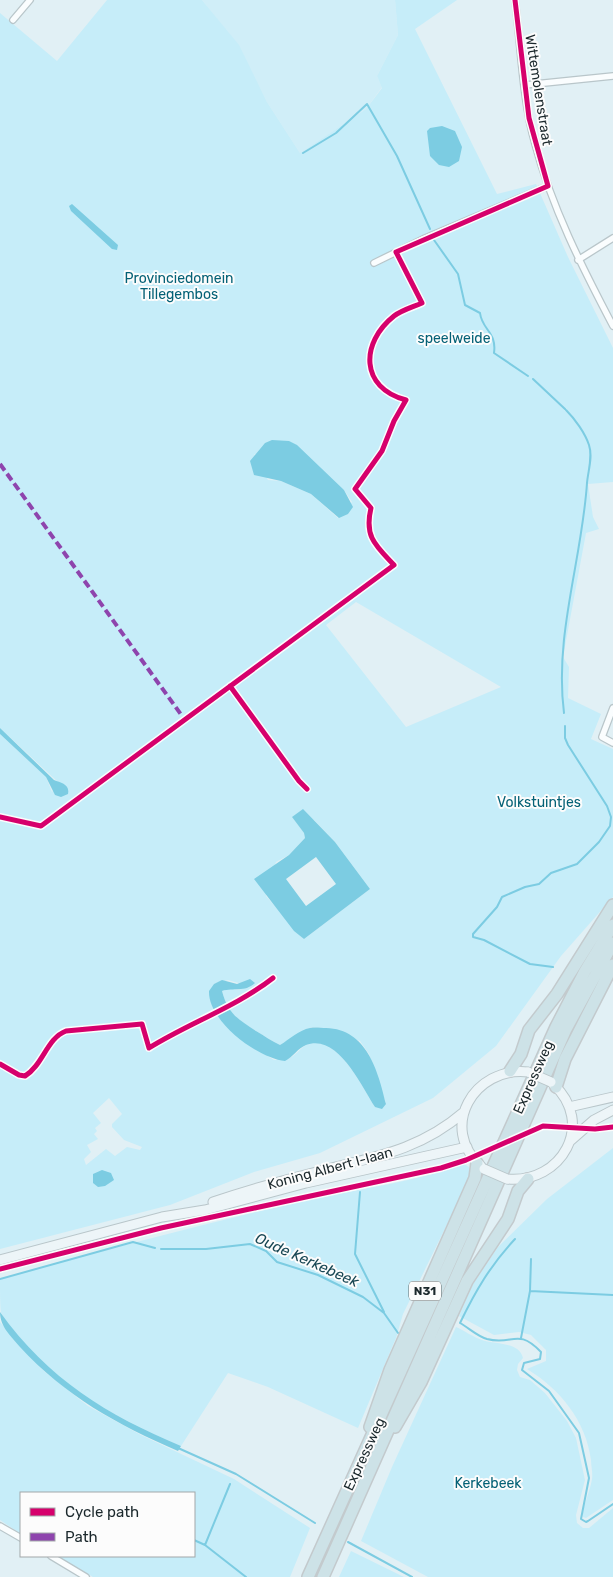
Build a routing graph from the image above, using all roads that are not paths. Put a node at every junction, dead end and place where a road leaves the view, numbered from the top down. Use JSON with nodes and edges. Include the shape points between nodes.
{"nodes":[{"id":1,"x":30,"y":0,"type":"edge"},
{"id":2,"x":515,"y":0,"type":"edge"},
{"id":3,"x":13,"y":20,"type":"dead end"},
{"id":4,"x":613,"y":76,"type":"edge"},
{"id":5,"x":525,"y":85,"type":"junction"},
{"id":6,"x":548,"y":186,"type":"junction"},
{"id":7,"x":613,"y":238,"type":"edge"},
{"id":8,"x":578,"y":260,"type":"junction"},
{"id":9,"x":374,"y":263,"type":"dead end"},
{"id":10,"x":610,"y":317,"type":"edge"},
{"id":11,"x":613,"y":326,"type":"edge"},
{"id":12,"x":613,"y":708,"type":"edge"},
{"id":13,"x":613,"y":743,"type":"edge"},
{"id":14,"x":613,"y":905,"type":"edge"},
{"id":15,"x":613,"y":925,"type":"edge"},
{"id":16,"x":613,"y":943,"type":"edge"},
{"id":17,"x":613,"y":965,"type":"edge"},
{"id":18,"x":510,"y":1071,"type":"junction"},
{"id":19,"x":553,"y":1084,"type":"junction"},
{"id":20,"x":613,"y":1097,"type":"edge"},
{"id":21,"x":569,"y":1107,"type":"junction"},
{"id":22,"x":613,"y":1110,"type":"edge"},
{"id":23,"x":464,"y":1112,"type":"junction"},
{"id":24,"x":570,"y":1141,"type":"junction"},
{"id":25,"x":467,"y":1147,"type":"junction"},
{"id":26,"x":481,"y":1166,"type":"junction"},
{"id":27,"x":528,"y":1179,"type":"junction"},
{"id":28,"x":190,"y":1211,"type":"junction"},
{"id":29,"x":0,"y":1260,"type":"edge"},
{"id":30,"x":379,"y":1452,"type":"junction"},
{"id":31,"x":361,"y":1460,"type":"junction"},
{"id":32,"x":0,"y":1526,"type":"edge"},
{"id":33,"x":20,"y":1537,"type":"edge"},
{"id":34,"x":53,"y":1557,"type":"edge"},
{"id":35,"x":86,"y":1577,"type":"edge"},
{"id":36,"x":308,"y":1577,"type":"edge"},
{"id":37,"x":323,"y":1577,"type":"edge"}],
"edges":[{"from":1,"to":3,"type":"street"},
{"from":2,"to":5,"type":"street","name":"Wittemolenstraat"},
{"from":4,"to":5,"type":"street"},
{"from":5,"to":6,"type":"street","name":"Wittemolenstraat","via":[[535,144]]},
{"from":6,"to":8,"type":"street","name":"Wittemolenstraat"},
{"from":6,"to":9,"type":"street"},
{"from":7,"to":8,"type":"street"},
{"from":8,"to":10,"type":"street","name":"Wittemolenstraat"},
{"from":10,"to":11,"type":"street","name":"Wittemolenstraat"},
{"from":12,"to":13,"type":"street","via":[[602,738]]},
{"from":14,"to":18,"type":"highway","via":[[557,994],[529,1030],[521,1054]]},
{"from":15,"to":31,"type":"highway","name":"Expressweg","number":"N31","via":[[560,1018]]},
{"from":16,"to":30,"type":"highway","name":"Expressweg","number":"N31","via":[[566,1029]]},
{"from":17,"to":19,"type":"highway"},
{"from":18,"to":19,"type":"main road","name":"Koning Albert I-laan","bridge":true,"via":[[528,1072]]},
{"from":18,"to":23,"type":"main road","name":"Koning Albert I-laan","via":[[489,1078],[480,1085]]},
{"from":19,"to":21,"type":"main road"},
{"from":20,"to":21,"type":"main road"},
{"from":21,"to":24,"type":"main road"},
{"from":22,"to":24,"type":"main road","via":[[594,1120]]},
{"from":23,"to":25,"type":"main road","name":"Koning Albert I-laan"},
{"from":23,"to":28,"type":"main road","name":"Koning Albert I-laan","via":[[438,1133],[386,1155],[246,1190]]},
{"from":24,"to":27,"type":"main road","via":[[559,1162],[550,1170]]},
{"from":25,"to":26,"type":"main road","name":"Koning Albert I-laan"},
{"from":25,"to":28,"type":"main road","name":"Koning Albert I-laan"},
{"from":26,"to":27,"type":"main road","bridge":true,"via":[[507,1179]]},
{"from":26,"to":31,"type":"highway","number":"N31","via":[[390,1370]]},
{"from":27,"to":30,"type":"highway","number":"N31","via":[[518,1191],[508,1219],[467,1281],[421,1382]]},
{"from":28,"to":29,"type":"main road","name":"Koning Albert I-laan"},
{"from":30,"to":37,"type":"highway","name":"Expressweg","number":"N31"},
{"from":31,"to":36,"type":"highway","name":"Expressweg","number":"N31"},
{"from":32,"to":33,"type":"street"},
{"from":34,"to":35,"type":"street"}]}
